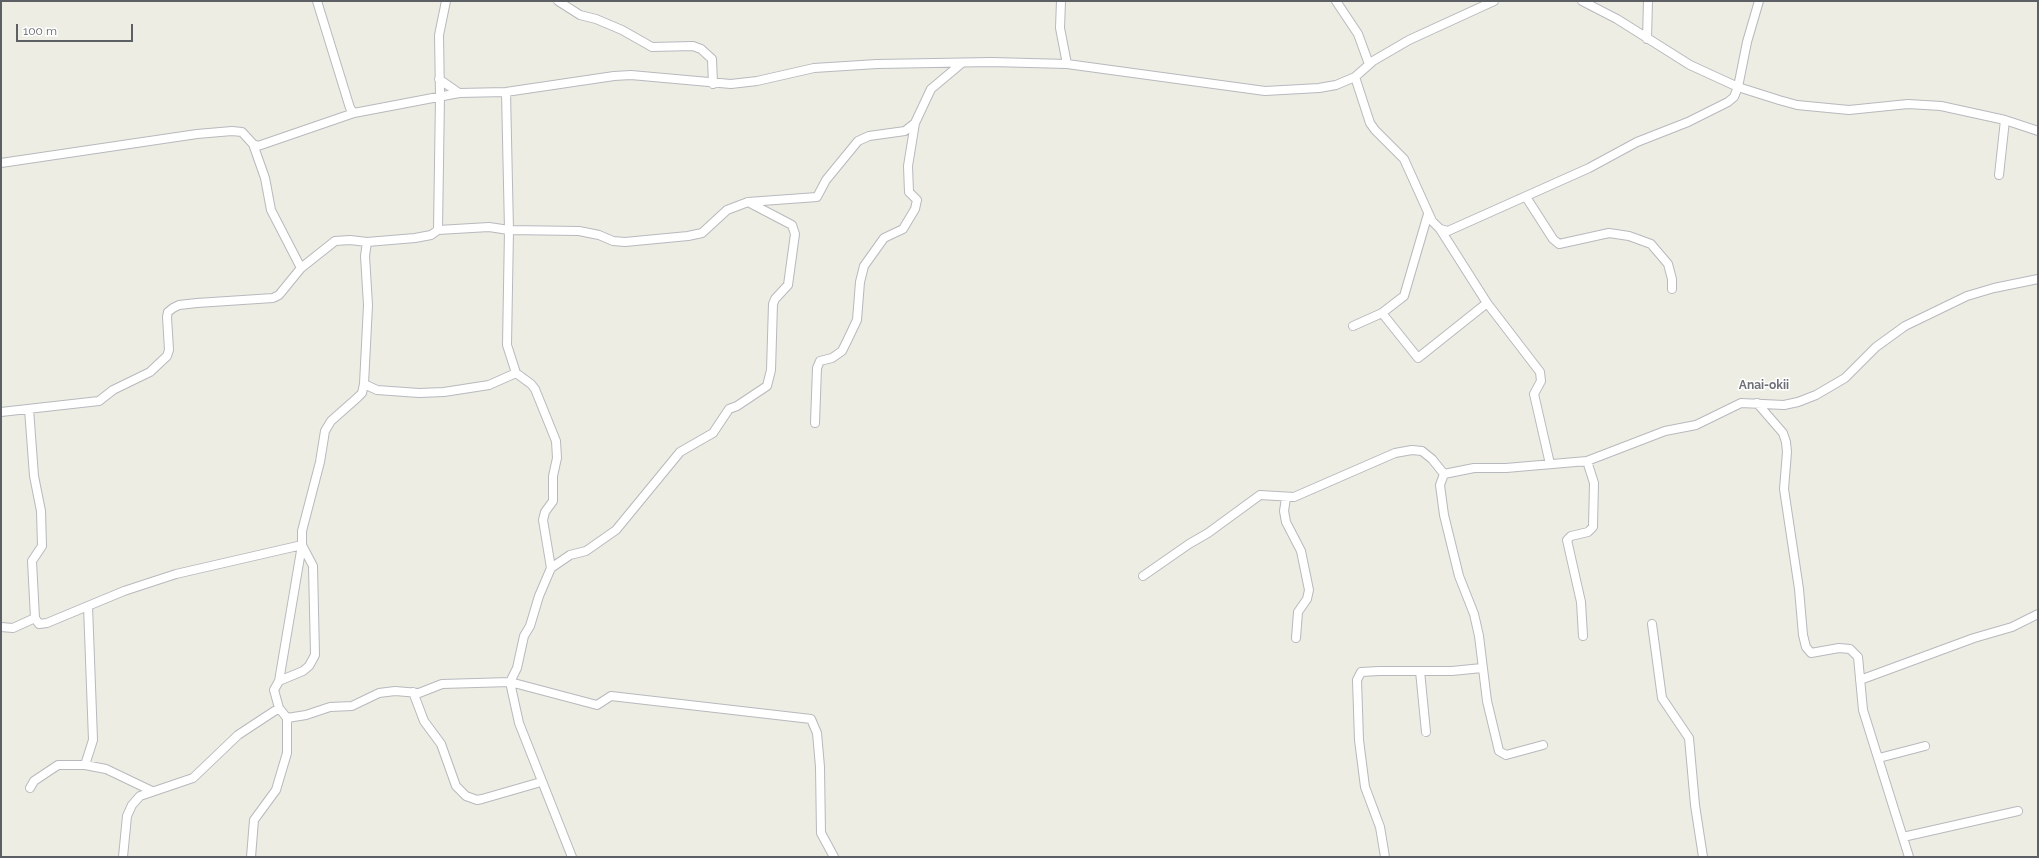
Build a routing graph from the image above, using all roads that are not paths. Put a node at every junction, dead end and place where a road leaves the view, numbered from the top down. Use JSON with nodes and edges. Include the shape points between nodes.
{"nodes":[{"id":1,"x":318,"y":1,"type":"edge"},
{"id":2,"x":446,"y":1,"type":"edge"},
{"id":3,"x":558,"y":1,"type":"edge"},
{"id":4,"x":1061,"y":1,"type":"edge"},
{"id":5,"x":1336,"y":1,"type":"edge"},
{"id":6,"x":1494,"y":1,"type":"edge"},
{"id":7,"x":1582,"y":1,"type":"edge"},
{"id":8,"x":1648,"y":1,"type":"edge"},
{"id":9,"x":1759,"y":1,"type":"edge"},
{"id":10,"x":1647,"y":39,"type":"junction"},
{"id":11,"x":962,"y":63,"type":"junction"},
{"id":12,"x":1067,"y":64,"type":"junction"},
{"id":13,"x":1369,"y":64,"type":"junction"},
{"id":14,"x":1354,"y":77,"type":"junction"},
{"id":15,"x":439,"y":79,"type":"junction"},
{"id":16,"x":713,"y":84,"type":"junction"},
{"id":17,"x":1738,"y":87,"type":"junction"},
{"id":18,"x":506,"y":92,"type":"junction"},
{"id":19,"x":459,"y":93,"type":"junction"},
{"id":20,"x":440,"y":96,"type":"junction"},
{"id":21,"x":354,"y":113,"type":"junction"},
{"id":22,"x":2005,"y":120,"type":"junction"},
{"id":23,"x":915,"y":123,"type":"junction"},
{"id":24,"x":2038,"y":131,"type":"edge"},
{"id":25,"x":253,"y":144,"type":"junction"},
{"id":26,"x":1,"y":163,"type":"edge"},
{"id":27,"x":1999,"y":175,"type":"dead end"},
{"id":28,"x":1526,"y":196,"type":"junction"},
{"id":29,"x":748,"y":202,"type":"junction"},
{"id":30,"x":1428,"y":214,"type":"junction"},
{"id":31,"x":1440,"y":229,"type":"junction"},
{"id":32,"x":438,"y":230,"type":"junction"},
{"id":33,"x":509,"y":230,"type":"junction"},
{"id":34,"x":368,"y":242,"type":"junction"},
{"id":35,"x":301,"y":268,"type":"junction"},
{"id":36,"x":2038,"y":279,"type":"edge"},
{"id":37,"x":1672,"y":289,"type":"dead end"},
{"id":38,"x":1487,"y":303,"type":"junction"},
{"id":39,"x":1382,"y":313,"type":"junction"},
{"id":40,"x":1353,"y":326,"type":"dead end"},
{"id":41,"x":516,"y":373,"type":"junction"},
{"id":42,"x":364,"y":384,"type":"junction"},
{"id":43,"x":1757,"y":403,"type":"junction"},
{"id":44,"x":29,"y":409,"type":"junction"},
{"id":45,"x":1,"y":412,"type":"edge"},
{"id":46,"x":815,"y":423,"type":"dead end"},
{"id":47,"x":1587,"y":461,"type":"junction"},
{"id":48,"x":1550,"y":464,"type":"junction"},
{"id":49,"x":1444,"y":474,"type":"junction"},
{"id":50,"x":1286,"y":498,"type":"junction"},
{"id":51,"x":302,"y":545,"type":"junction"},
{"id":52,"x":551,"y":568,"type":"junction"},
{"id":53,"x":1143,"y":576,"type":"dead end"},
{"id":54,"x":88,"y":606,"type":"junction"},
{"id":55,"x":2038,"y":614,"type":"edge"},
{"id":56,"x":35,"y":618,"type":"junction"},
{"id":57,"x":1652,"y":624,"type":"dead end"},
{"id":58,"x":1,"y":627,"type":"edge"},
{"id":59,"x":1583,"y":636,"type":"dead end"},
{"id":60,"x":1296,"y":638,"type":"dead end"},
{"id":61,"x":1482,"y":668,"type":"junction"},
{"id":62,"x":1420,"y":671,"type":"junction"},
{"id":63,"x":1860,"y":680,"type":"junction"},
{"id":64,"x":279,"y":681,"type":"junction"},
{"id":65,"x":510,"y":682,"type":"junction"},
{"id":66,"x":412,"y":692,"type":"junction"},
{"id":67,"x":279,"y":708,"type":"junction"},
{"id":68,"x":287,"y":718,"type":"junction"},
{"id":69,"x":1426,"y":732,"type":"dead end"},
{"id":70,"x":1543,"y":745,"type":"dead end"},
{"id":71,"x":1924,"y":746,"type":"dead end"},
{"id":72,"x":1879,"y":758,"type":"junction"},
{"id":73,"x":85,"y":765,"type":"junction"},
{"id":74,"x":541,"y":782,"type":"junction"},
{"id":75,"x":30,"y":788,"type":"dead end"},
{"id":76,"x":152,"y":791,"type":"junction"},
{"id":77,"x":2018,"y":810,"type":"dead end"},
{"id":78,"x":1903,"y":837,"type":"junction"},
{"id":79,"x":123,"y":857,"type":"edge"},
{"id":80,"x":251,"y":857,"type":"edge"},
{"id":81,"x":572,"y":857,"type":"edge"},
{"id":82,"x":834,"y":857,"type":"edge"},
{"id":83,"x":1385,"y":857,"type":"edge"},
{"id":84,"x":1703,"y":857,"type":"edge"},
{"id":85,"x":1909,"y":857,"type":"edge"}],
"edges":[{"from":1,"to":21,"type":"street","via":[[350,108]]},
{"from":2,"to":15,"type":"street","via":[[439,35]]},
{"from":3,"to":16,"type":"street","via":[[580,15],[622,30],[652,47],[693,46],[701,49],[712,59]]},
{"from":4,"to":12,"type":"street","via":[[1060,28]]},
{"from":5,"to":13,"type":"street","via":[[1358,34]]},
{"from":6,"to":13,"type":"street","via":[[1409,40]]},
{"from":7,"to":10,"type":"street","via":[[1617,19]]},
{"from":8,"to":10,"type":"street"},
{"from":9,"to":17,"type":"street"},
{"from":10,"to":17,"type":"street","via":[[1690,65]]},
{"from":11,"to":12,"type":"street"},
{"from":11,"to":16,"type":"street","via":[[834,66],[757,81]]},
{"from":11,"to":23,"type":"street","via":[[931,89]]},
{"from":12,"to":14,"type":"street","via":[[1265,91],[1319,88],[1336,85]]},
{"from":13,"to":14,"type":"street"},
{"from":14,"to":30,"type":"street","via":[[1370,123],[1404,159]]},
{"from":15,"to":19,"type":"street"},
{"from":15,"to":20,"type":"street"},
{"from":16,"to":18,"type":"street","via":[[631,75]]},
{"from":17,"to":22,"type":"street","via":[[1791,103],[1821,108],[1849,110],[1908,104],[1930,105]]},
{"from":17,"to":28,"type":"street","via":[[1734,97],[1719,108],[1637,142],[1590,168]]},
{"from":18,"to":19,"type":"street"},
{"from":18,"to":33,"type":"street"},
{"from":19,"to":20,"type":"street"},
{"from":20,"to":21,"type":"street"},
{"from":20,"to":32,"type":"street"},
{"from":21,"to":25,"type":"street","via":[[264,145]]},
{"from":22,"to":24,"type":"street"},
{"from":22,"to":27,"type":"street"},
{"from":23,"to":29,"type":"street","via":[[902,132],[869,136],[858,141],[826,180],[819,196]]},
{"from":23,"to":46,"type":"street","via":[[908,166],[909,192],[917,200],[915,209],[903,229],[884,238],[864,266],[857,320],[848,341],[842,351],[832,358],[820,361],[816,368]]},
{"from":25,"to":26,"type":"street","via":[[242,132],[232,131]]},
{"from":25,"to":35,"type":"street","via":[[265,178],[272,210]]},
{"from":28,"to":31,"type":"street","via":[[1457,228],[1448,231]]},
{"from":28,"to":37,"type":"street","via":[[1553,239],[1559,244],[1609,233],[1629,236],[1651,244],[1668,264]]},
{"from":29,"to":33,"type":"street","via":[[727,210],[702,233],[688,236],[625,242],[613,241],[584,231]]},
{"from":29,"to":52,"type":"street","via":[[792,225],[795,234],[788,285],[773,304],[771,370],[767,386],[738,406],[729,409],[713,433],[680,452],[616,530],[586,551],[570,555]]},
{"from":30,"to":31,"type":"street"},
{"from":30,"to":39,"type":"street","via":[[1404,296]]},
{"from":31,"to":38,"type":"street"},
{"from":32,"to":33,"type":"street","via":[[489,226]]},
{"from":32,"to":34,"type":"street","via":[[431,235],[415,238]]},
{"from":33,"to":41,"type":"street","via":[[507,345]]},
{"from":34,"to":35,"type":"street","via":[[335,241]]},
{"from":34,"to":42,"type":"street","via":[[365,256],[368,305]]},
{"from":35,"to":44,"type":"street","via":[[273,298],[197,303],[173,308],[167,317],[167,356],[150,372],[113,390],[99,401]]},
{"from":36,"to":43,"type":"street","via":[[1967,296],[1904,326],[1876,347],[1845,378],[1816,395],[1791,404]]},
{"from":38,"to":39,"type":"street","via":[[1418,358]]},
{"from":38,"to":48,"type":"street","via":[[1540,372],[1541,381],[1534,394]]},
{"from":39,"to":40,"type":"street"},
{"from":41,"to":42,"type":"street","via":[[488,384],[444,392],[377,390]]},
{"from":41,"to":52,"type":"street","via":[[534,389],[556,441],[553,501],[543,520]]},
{"from":42,"to":51,"type":"street","via":[[362,393],[331,421],[325,431],[320,462],[306,513]]},
{"from":43,"to":47,"type":"street","via":[[1741,403],[1696,425],[1665,431]]},
{"from":43,"to":63,"type":"street","via":[[1783,433],[1786,442],[1788,452],[1784,489],[1806,647],[1811,653],[1839,648],[1850,649],[1858,657]]},
{"from":44,"to":45,"type":"street"},
{"from":44,"to":56,"type":"street","via":[[42,541],[41,550],[32,561]]},
{"from":47,"to":48,"type":"street"},
{"from":47,"to":59,"type":"street","via":[[1594,483],[1593,527],[1588,532],[1571,536],[1567,540],[1581,602]]},
{"from":48,"to":49,"type":"street","via":[[1474,468]]},
{"from":49,"to":50,"type":"street","via":[[1422,451],[1403,451],[1299,496]]},
{"from":49,"to":61,"type":"street","via":[[1440,491],[1444,515],[1459,576],[1474,614]]},
{"from":50,"to":53,"type":"street","via":[[1262,495],[1257,497],[1213,530]]},
{"from":50,"to":60,"type":"street","via":[[1286,522],[1302,551],[1309,590],[1308,599],[1298,612]]},
{"from":51,"to":54,"type":"street","via":[[176,574]]},
{"from":51,"to":64,"type":"street"},
{"from":51,"to":64,"type":"street","via":[[313,566],[315,655],[303,671]]},
{"from":52,"to":65,"type":"street","via":[[524,636],[517,668]]},
{"from":54,"to":56,"type":"street","via":[[42,624],[36,623]]},
{"from":54,"to":73,"type":"street","via":[[93,740]]},
{"from":55,"to":63,"type":"street","via":[[2012,626]]},
{"from":56,"to":58,"type":"street","via":[[13,628]]},
{"from":57,"to":84,"type":"street","via":[[1662,698],[1689,738]]},
{"from":61,"to":62,"type":"street"},
{"from":61,"to":70,"type":"street","via":[[1488,706],[1500,751],[1506,755]]},
{"from":62,"to":69,"type":"street"},
{"from":62,"to":83,"type":"street","via":[[1361,672],[1357,680],[1359,740],[1365,787],[1380,827]]},
{"from":63,"to":72,"type":"street","via":[[1863,710]]},
{"from":64,"to":67,"type":"street","via":[[274,690]]},
{"from":65,"to":66,"type":"street","via":[[442,684],[419,693]]},
{"from":65,"to":74,"type":"street","via":[[519,723]]},
{"from":65,"to":82,"type":"street","via":[[597,705],[611,696],[811,719],[817,733],[822,833]]},
{"from":66,"to":68,"type":"street","via":[[379,693],[352,706],[330,707]]},
{"from":66,"to":74,"type":"street","via":[[424,721],[441,744],[456,786],[466,796],[477,800]]},
{"from":67,"to":68,"type":"street"},
{"from":67,"to":76,"type":"street","via":[[238,736],[193,778]]},
{"from":68,"to":80,"type":"street","via":[[287,753],[276,790],[254,820]]},
{"from":71,"to":72,"type":"street"},
{"from":72,"to":78,"type":"street"},
{"from":73,"to":75,"type":"street","via":[[58,765],[34,781]]},
{"from":73,"to":76,"type":"street","via":[[106,770]]},
{"from":74,"to":81,"type":"street"},
{"from":76,"to":79,"type":"street","via":[[140,796],[129,810]]},
{"from":77,"to":78,"type":"street"},
{"from":78,"to":85,"type":"street"}]}
